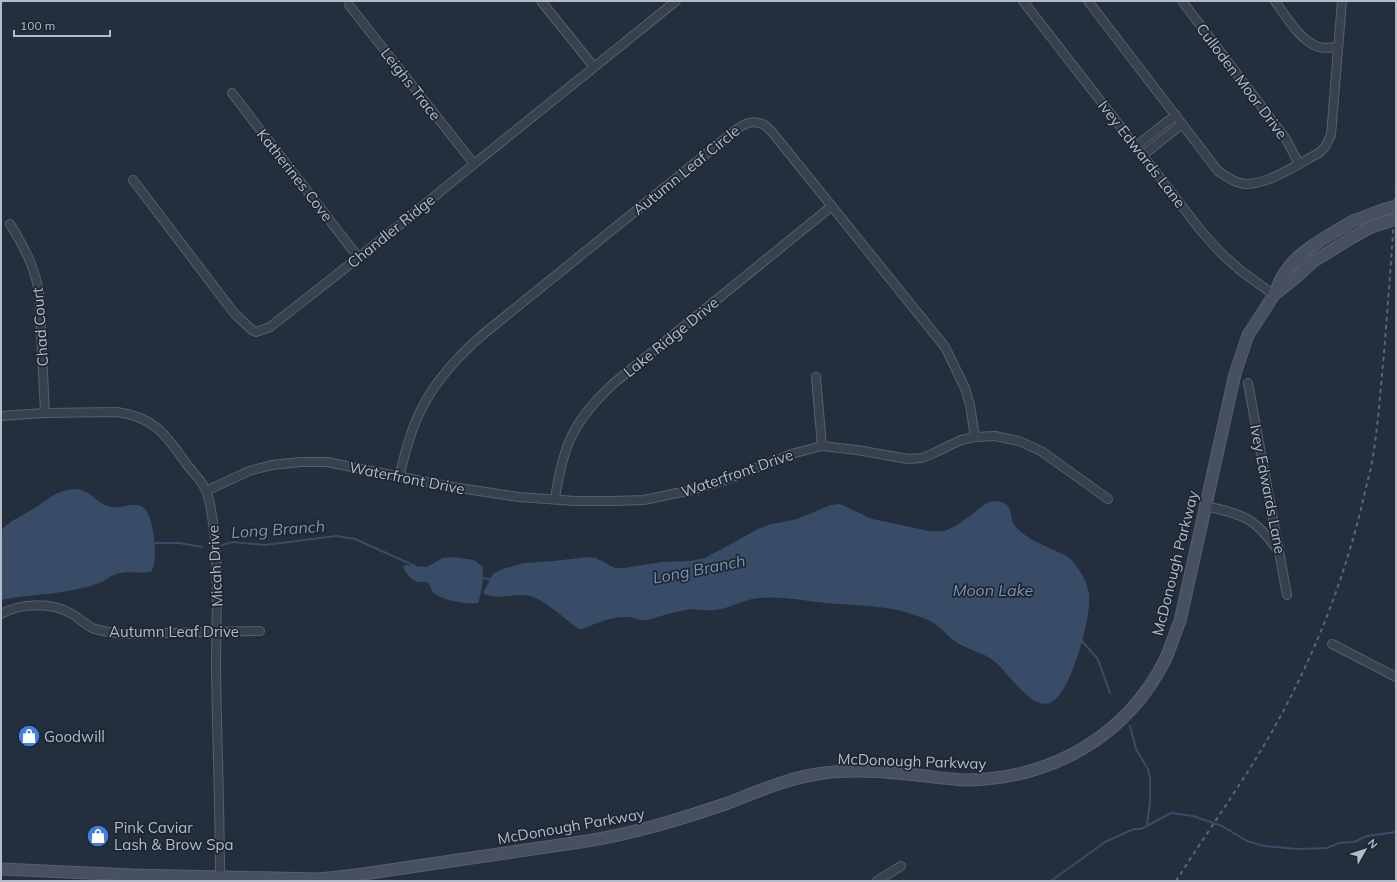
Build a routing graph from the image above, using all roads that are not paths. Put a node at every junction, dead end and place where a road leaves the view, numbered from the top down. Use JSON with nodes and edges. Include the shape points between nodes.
{"nodes":[{"id":1,"x":541,"y":1,"type":"edge"},
{"id":2,"x":676,"y":1,"type":"edge"},
{"id":3,"x":1023,"y":1,"type":"edge"},
{"id":4,"x":1088,"y":1,"type":"edge"},
{"id":5,"x":1182,"y":1,"type":"edge"},
{"id":6,"x":1275,"y":1,"type":"edge"},
{"id":7,"x":1342,"y":1,"type":"edge"},
{"id":8,"x":349,"y":5,"type":"dead end"},
{"id":9,"x":1338,"y":47,"type":"junction"},
{"id":10,"x":594,"y":67,"type":"junction"},
{"id":11,"x":232,"y":93,"type":"dead end"},
{"id":12,"x":1176,"y":115,"type":"junction"},
{"id":13,"x":1182,"y":124,"type":"junction"},
{"id":14,"x":1136,"y":146,"type":"junction"},
{"id":15,"x":1143,"y":155,"type":"junction"},
{"id":16,"x":474,"y":164,"type":"junction"},
{"id":17,"x":1299,"y":164,"type":"junction"},
{"id":18,"x":133,"y":180,"type":"dead end"},
{"id":19,"x":832,"y":206,"type":"junction"},
{"id":20,"x":1396,"y":206,"type":"edge"},
{"id":21,"x":1396,"y":219,"type":"edge"},
{"id":22,"x":10,"y":224,"type":"dead end"},
{"id":23,"x":358,"y":257,"type":"junction"},
{"id":24,"x":1274,"y":295,"type":"junction"},
{"id":25,"x":816,"y":377,"type":"dead end"},
{"id":26,"x":1248,"y":383,"type":"dead end"},
{"id":27,"x":45,"y":413,"type":"junction"},
{"id":28,"x":1,"y":416,"type":"edge"},
{"id":29,"x":975,"y":437,"type":"junction"},
{"id":30,"x":822,"y":446,"type":"junction"},
{"id":31,"x":399,"y":477,"type":"junction"},
{"id":32,"x":206,"y":491,"type":"junction"},
{"id":33,"x":555,"y":499,"type":"junction"},
{"id":34,"x":1108,"y":499,"type":"dead end"},
{"id":35,"x":1205,"y":506,"type":"junction"},
{"id":36,"x":1280,"y":554,"type":"junction"},
{"id":37,"x":1288,"y":595,"type":"dead end"},
{"id":38,"x":1,"y":614,"type":"edge"},
{"id":39,"x":260,"y":631,"type":"dead end"},
{"id":40,"x":217,"y":632,"type":"junction"},
{"id":41,"x":1332,"y":644,"type":"dead end"},
{"id":42,"x":1396,"y":677,"type":"edge"},
{"id":43,"x":901,"y":866,"type":"dead end"},
{"id":44,"x":1,"y":869,"type":"edge"},
{"id":45,"x":220,"y":879,"type":"edge"},
{"id":46,"x":878,"y":881,"type":"edge"}],
"edges":[{"from":1,"to":10,"type":"street"},
{"from":2,"to":10,"type":"street","name":"Chandler Ridge"},
{"from":3,"to":14,"type":"street","name":"Ivey Edwards Lane"},
{"from":4,"to":12,"type":"street"},
{"from":5,"to":17,"type":"street","name":"Culloden Moor Drive","via":[[1286,139]]},
{"from":6,"to":9,"type":"street","via":[[1306,39],[1316,46]]},
{"from":7,"to":9,"type":"street"},
{"from":8,"to":16,"type":"street","name":"Leighs Trace"},
{"from":9,"to":17,"type":"street","via":[[1331,135],[1322,150]]},
{"from":10,"to":16,"type":"street","name":"Chandler Ridge"},
{"from":11,"to":23,"type":"street","name":"Katherines Cove"},
{"from":12,"to":13,"type":"street"},
{"from":12,"to":14,"type":"street"},
{"from":13,"to":15,"type":"street"},
{"from":13,"to":17,"type":"street","via":[[1218,171],[1238,182],[1246,184],[1266,181]]},
{"from":14,"to":15,"type":"street","name":"Ivey Edwards Lane"},
{"from":15,"to":24,"type":"street","name":"Ivey Edwards Lane","via":[[1221,253]]},
{"from":16,"to":23,"type":"street","name":"Chandler Ridge"},
{"from":18,"to":23,"type":"street","name":"Chandler Ridge","via":[[234,313],[247,327],[256,332],[270,327],[286,316]]},
{"from":19,"to":29,"type":"street","name":"Autumn Leaf Circle","via":[[945,347],[966,388]]},
{"from":19,"to":31,"type":"street","name":"Autumn Leaf Circle","via":[[768,127],[756,122],[741,126],[480,336],[463,353],[440,380],[416,419]]},
{"from":19,"to":33,"type":"street","name":"Lake Ridge Drive","via":[[614,383],[593,403],[582,416],[569,441],[559,472]]},
{"from":20,"to":24,"type":"street","bridge":true,"via":[[1353,221],[1320,241],[1286,270]]},
{"from":21,"to":24,"type":"street","name":"McDonough Parkway","bridge":true,"via":[[1372,227],[1314,260]]},
{"from":22,"to":27,"type":"street","name":"Chad Court","via":[[24,246],[35,273],[39,292]]},
{"from":24,"to":35,"type":"street","name":"McDonough Parkway","via":[[1248,335],[1242,350]]},
{"from":25,"to":30,"type":"street"},
{"from":26,"to":36,"type":"street","name":"Ivey Edwards Lane"},
{"from":27,"to":28,"type":"street","name":"Micah Drive"},
{"from":27,"to":32,"type":"street","name":"Micah Drive","via":[[117,412],[153,424],[164,433]]},
{"from":29,"to":30,"type":"street","name":"Waterfront Drive","via":[[961,440],[922,458],[908,459]]},
{"from":29,"to":34,"type":"street","name":"Waterfront Drive","via":[[995,436],[1019,441],[1041,451]]},
{"from":30,"to":33,"type":"street","name":"Waterfront Drive","via":[[788,455],[715,483],[668,496],[612,502]]},
{"from":31,"to":32,"type":"street","name":"Waterfront Drive","via":[[328,462],[301,462],[272,465],[249,472]]},
{"from":31,"to":33,"type":"street","name":"Waterfront Drive","via":[[485,493]]},
{"from":32,"to":40,"type":"street","name":"Micah Drive","via":[[215,545]]},
{"from":35,"to":36,"type":"street","via":[[1235,512],[1253,522],[1266,534]]},
{"from":35,"to":45,"type":"street","name":"McDonough Parkway","via":[[1180,621],[1157,673],[1137,702],[1106,733],[1070,756],[1042,768],[1003,778],[976,780],[862,771],[823,773],[789,781],[661,825],[605,838],[337,877]]},
{"from":36,"to":37,"type":"street","name":"Ivey Edwards Lane"},
{"from":38,"to":40,"type":"street","name":"Autumn Leaf Drive","via":[[10,609],[47,606],[72,614],[90,627],[110,633]]},
{"from":39,"to":40,"type":"street","name":"Autumn Leaf Drive"},
{"from":40,"to":45,"type":"street","name":"Micah Drive"},
{"from":41,"to":42,"type":"street"},
{"from":43,"to":46,"type":"street"},
{"from":44,"to":45,"type":"street","name":"McDonough Parkway"}]}
